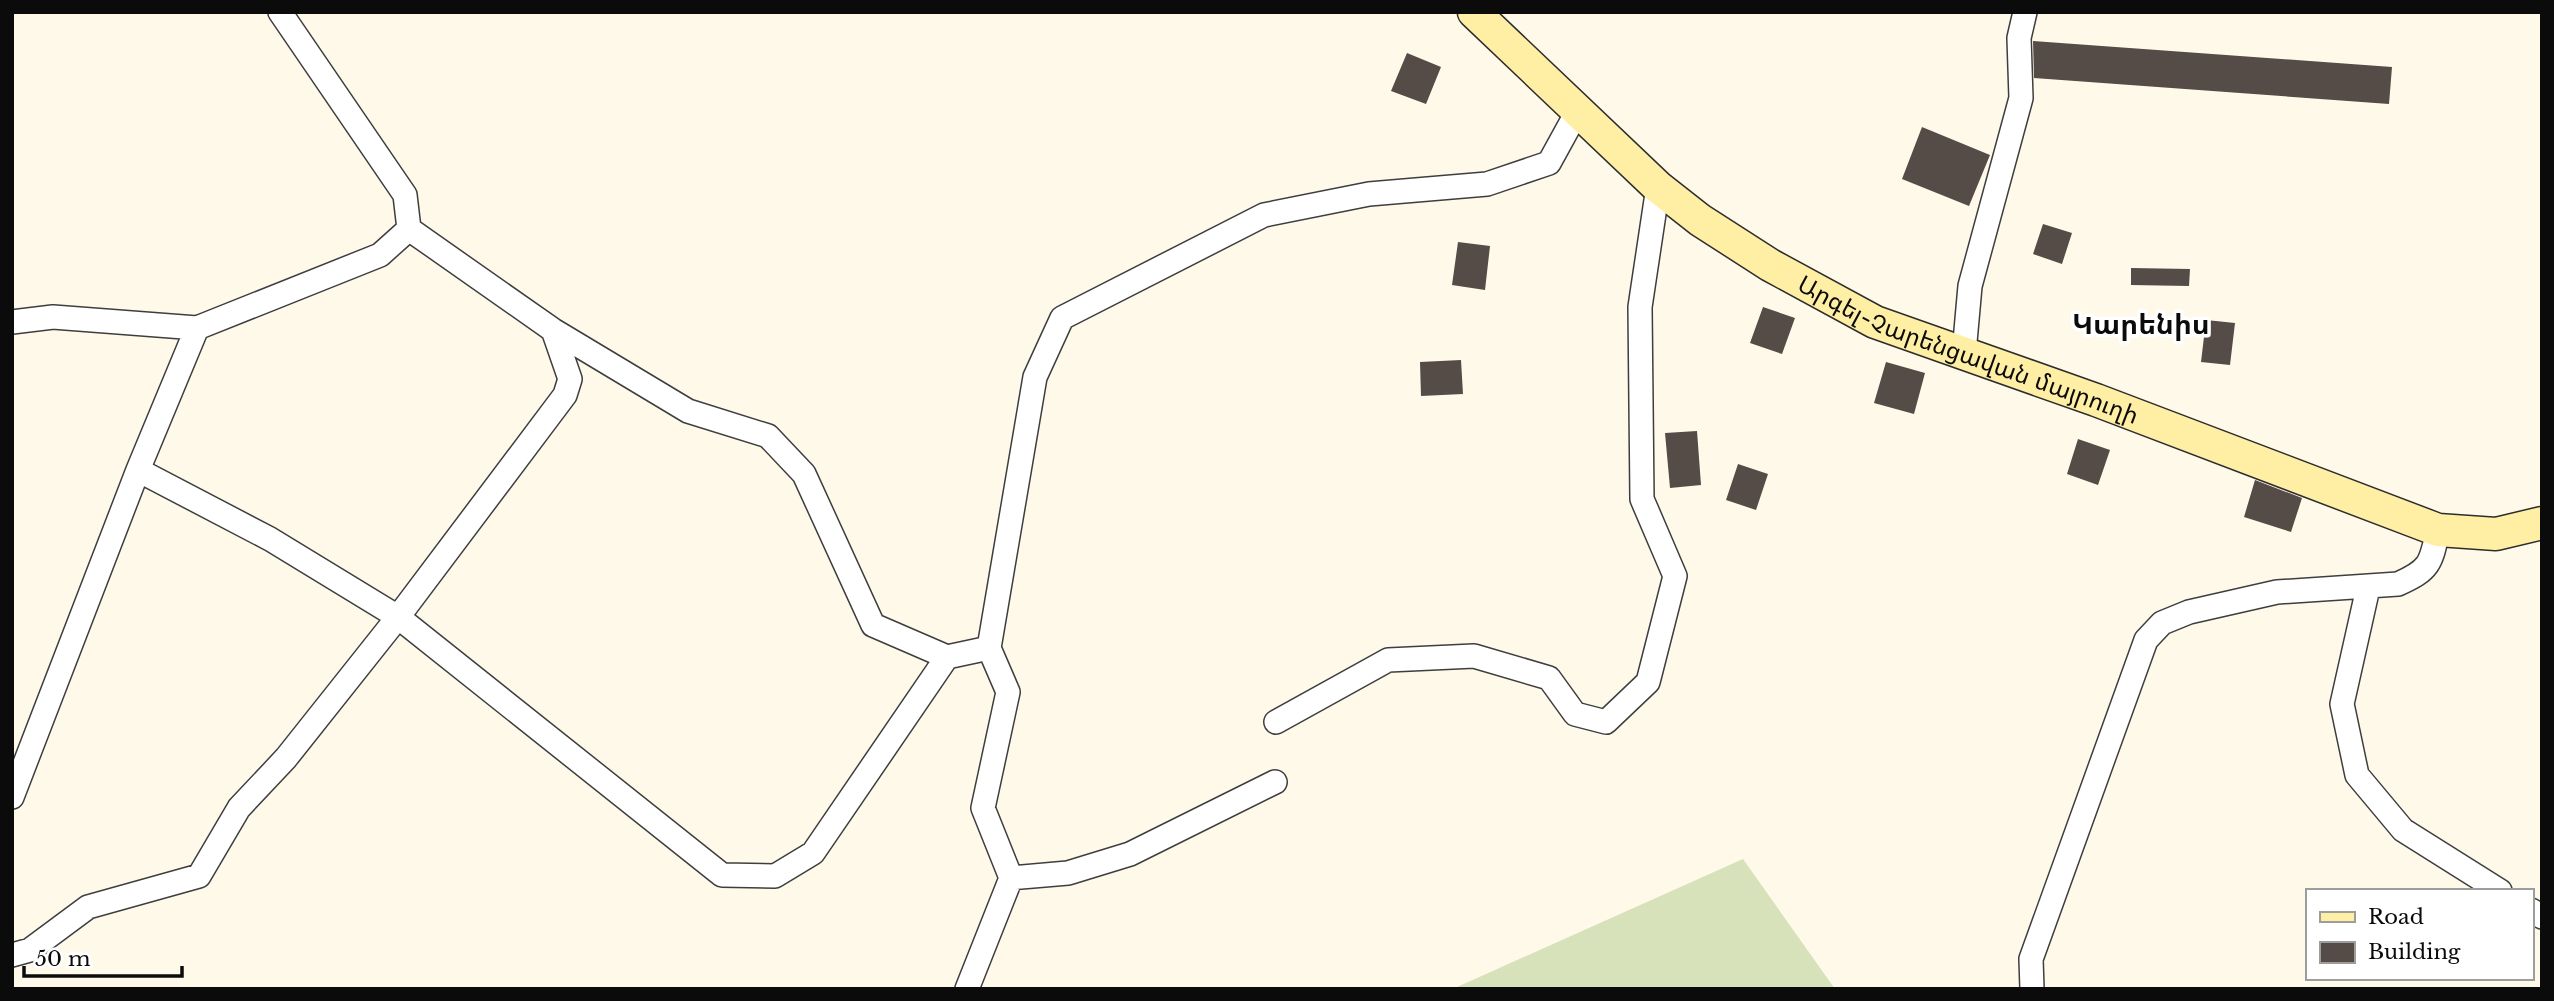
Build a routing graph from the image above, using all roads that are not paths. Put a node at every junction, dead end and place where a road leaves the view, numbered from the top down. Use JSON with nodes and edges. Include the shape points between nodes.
{"nodes":[{"id":1,"x":280,"y":12,"type":"edge"},
{"id":2,"x":1474,"y":12,"type":"edge"},
{"id":3,"x":2025,"y":12,"type":"edge"},
{"id":4,"x":1577,"y":112,"type":"junction"},
{"id":5,"x":1658,"y":187,"type":"junction"},
{"id":6,"x":409,"y":229,"type":"junction"},
{"id":7,"x":12,"y":322,"type":"edge"},
{"id":8,"x":197,"y":328,"type":"junction"},
{"id":9,"x":553,"y":330,"type":"junction"},
{"id":10,"x":1964,"y":353,"type":"junction"},
{"id":11,"x":138,"y":470,"type":"junction"},
{"id":12,"x":2542,"y":523,"type":"edge"},
{"id":13,"x":2438,"y":530,"type":"junction"},
{"id":14,"x":2368,"y":587,"type":"junction"},
{"id":15,"x":398,"y":617,"type":"junction"},
{"id":16,"x":989,"y":648,"type":"junction"},
{"id":17,"x":947,"y":657,"type":"junction"},
{"id":18,"x":1276,"y":722,"type":"dead end"},
{"id":19,"x":1275,"y":782,"type":"dead end"},
{"id":20,"x":12,"y":797,"type":"edge"},
{"id":21,"x":1012,"y":878,"type":"junction"},
{"id":22,"x":2497,"y":889,"type":"edge"},
{"id":23,"x":12,"y":955,"type":"edge"},
{"id":24,"x":967,"y":989,"type":"edge"},
{"id":25,"x":2032,"y":989,"type":"edge"}],
"edges":[{"from":1,"to":6,"type":"street","via":[[405,195]]},
{"from":2,"to":4,"type":"main road","name":"Արգել-Չարենցավան մայրուղի"},
{"from":3,"to":10,"type":"street","via":[[2019,38],[2021,98],[1970,286]]},
{"from":4,"to":5,"type":"main road","name":"Արգել-Չարենցավան մայրուղի"},
{"from":4,"to":16,"type":"street","via":[[1549,163],[1487,184],[1369,194],[1264,215],[1062,318],[1035,376]]},
{"from":5,"to":10,"type":"main road","name":"Արգել-Չարենցավան մայրուղի","via":[[1770,265],[1875,322]]},
{"from":5,"to":18,"type":"street","via":[[1640,307],[1642,499],[1675,576],[1648,682],[1606,722],[1575,714],[1549,678],[1474,656],[1388,660]]},
{"from":6,"to":8,"type":"street","via":[[380,255]]},
{"from":6,"to":9,"type":"street"},
{"from":7,"to":8,"type":"street","via":[[53,317]]},
{"from":8,"to":11,"type":"street"},
{"from":9,"to":15,"type":"street","via":[[570,379],[565,396]]},
{"from":9,"to":17,"type":"street","via":[[688,411],[768,436],[804,474],[873,625]]},
{"from":10,"to":13,"type":"main road","name":"Արգել-Չարենցավան մայրուղի"},
{"from":11,"to":15,"type":"street","via":[[270,539]]},
{"from":11,"to":20,"type":"street"},
{"from":12,"to":13,"type":"main road","name":"Արգել-Չարենցավան մայրուղի","via":[[2496,534]]},
{"from":13,"to":14,"type":"street","via":[[2431,561],[2415,577]]},
{"from":14,"to":22,"type":"street","via":[[2342,704],[2357,775],[2403,830]]},
{"from":14,"to":25,"type":"street","via":[[2277,592],[2189,612],[2162,623],[2146,640],[2031,958]]},
{"from":15,"to":17,"type":"street","via":[[722,875],[775,876],[813,853]]},
{"from":15,"to":23,"type":"street","via":[[286,758],[239,808],[199,876],[88,907],[30,950]]},
{"from":16,"to":17,"type":"street"},
{"from":16,"to":21,"type":"street","via":[[1008,692],[983,808]]},
{"from":19,"to":21,"type":"street","via":[[1130,854],[1068,873]]},
{"from":21,"to":24,"type":"street"}]}
